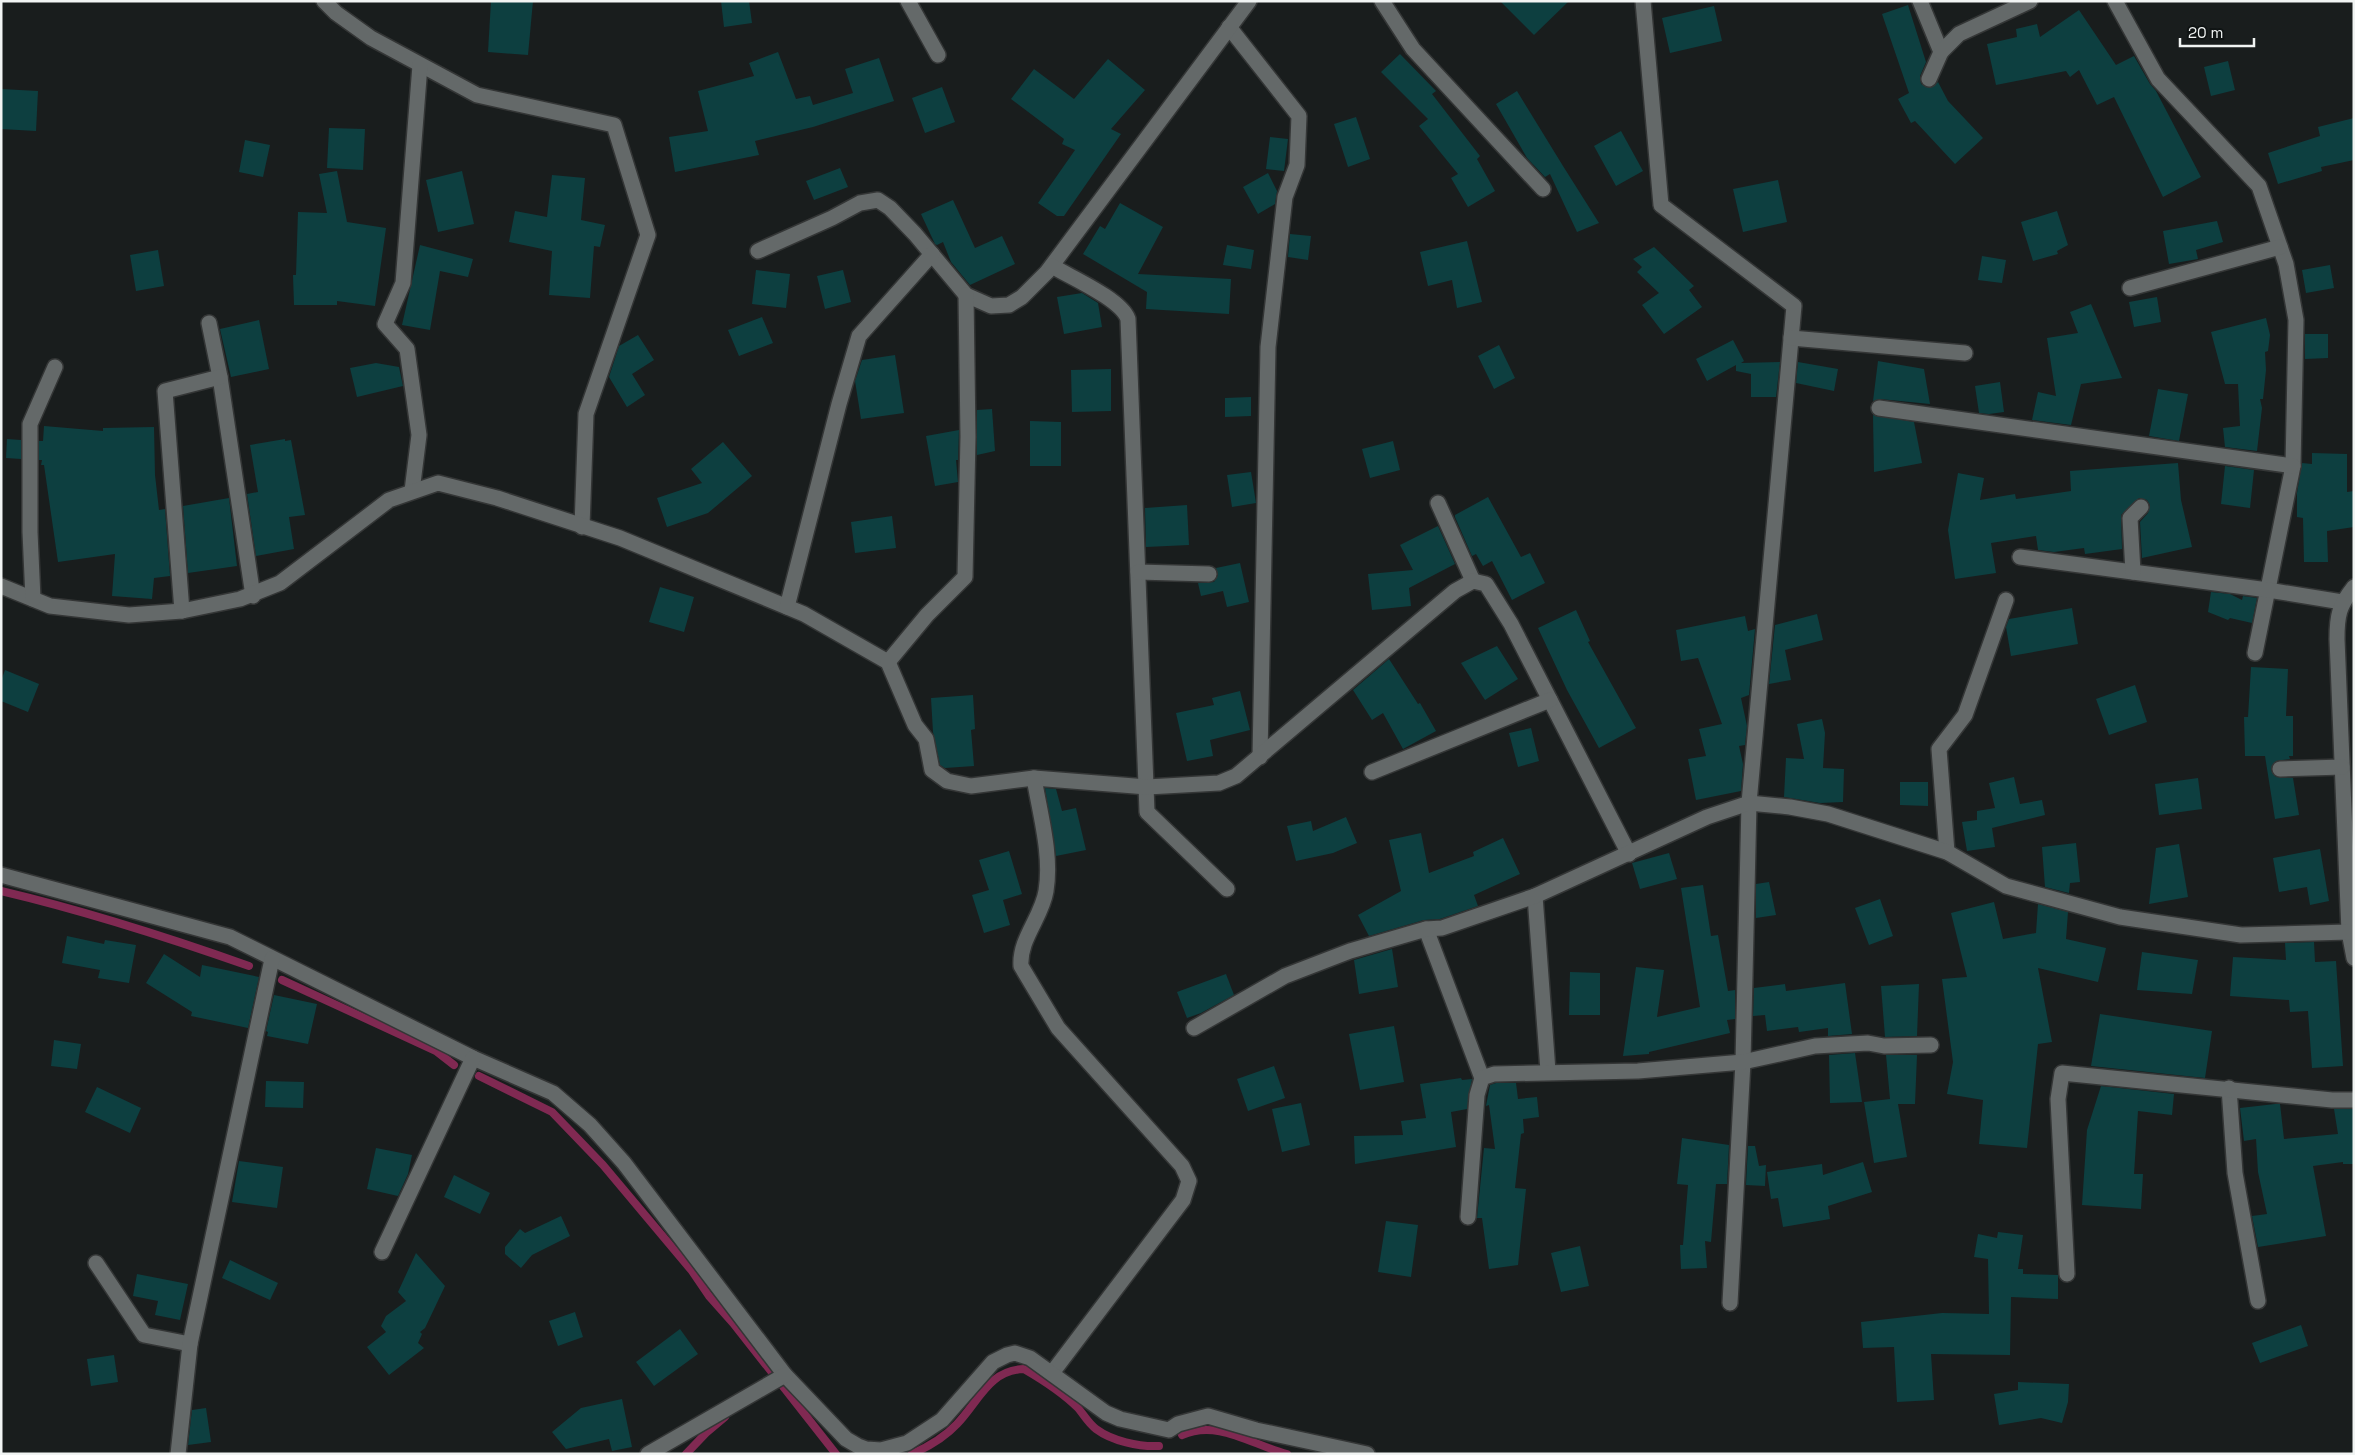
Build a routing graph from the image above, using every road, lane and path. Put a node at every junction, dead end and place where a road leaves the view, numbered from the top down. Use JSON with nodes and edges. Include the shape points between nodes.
{"nodes":[{"id":1,"x":324,"y":1,"type":"edge"},
{"id":2,"x":908,"y":1,"type":"edge"},
{"id":3,"x":1249,"y":1,"type":"edge"},
{"id":4,"x":1382,"y":1,"type":"edge"},
{"id":5,"x":1642,"y":1,"type":"edge"},
{"id":6,"x":1920,"y":1,"type":"edge"},
{"id":7,"x":2030,"y":1,"type":"edge"},
{"id":8,"x":2115,"y":1,"type":"edge"},
{"id":9,"x":1229,"y":27,"type":"junction"},
{"id":10,"x":1942,"y":52,"type":"junction"},
{"id":11,"x":938,"y":55,"type":"dead end"},
{"id":12,"x":420,"y":65,"type":"junction"},
{"id":13,"x":1928,"y":79,"type":"dead end"},
{"id":14,"x":1543,"y":189,"type":"dead end"},
{"id":15,"x":2280,"y":248,"type":"junction"},
{"id":16,"x":758,"y":251,"type":"dead end"},
{"id":17,"x":932,"y":254,"type":"junction"},
{"id":18,"x":1052,"y":266,"type":"junction"},
{"id":19,"x":2130,"y":288,"type":"dead end"},
{"id":20,"x":966,"y":295,"type":"junction"},
{"id":21,"x":209,"y":323,"type":"dead end"},
{"id":22,"x":1791,"y":338,"type":"junction"},
{"id":23,"x":1965,"y":353,"type":"dead end"},
{"id":24,"x":55,"y":367,"type":"dead end"},
{"id":25,"x":220,"y":377,"type":"junction"},
{"id":26,"x":1879,"y":408,"type":"dead end"},
{"id":27,"x":2293,"y":466,"type":"junction"},
{"id":28,"x":412,"y":491,"type":"junction"},
{"id":29,"x":1438,"y":503,"type":"dead end"},
{"id":30,"x":2141,"y":507,"type":"dead end"},
{"id":31,"x":582,"y":527,"type":"junction"},
{"id":32,"x":2020,"y":557,"type":"dead end"},
{"id":33,"x":1138,"y":572,"type":"junction"},
{"id":34,"x":2133,"y":572,"type":"junction"},
{"id":35,"x":1209,"y":574,"type":"dead end"},
{"id":36,"x":1473,"y":581,"type":"junction"},
{"id":37,"x":1,"y":586,"type":"edge"},
{"id":38,"x":2354,"y":587,"type":"edge"},
{"id":39,"x":2268,"y":590,"type":"junction"},
{"id":40,"x":253,"y":596,"type":"junction"},
{"id":41,"x":34,"y":599,"type":"junction"},
{"id":42,"x":2006,"y":600,"type":"dead end"},
{"id":43,"x":2342,"y":602,"type":"junction"},
{"id":44,"x":787,"y":607,"type":"junction"},
{"id":45,"x":182,"y":611,"type":"junction"},
{"id":46,"x":2255,"y":653,"type":"dead end"},
{"id":47,"x":888,"y":662,"type":"junction"},
{"id":48,"x":1550,"y":700,"type":"junction"},
{"id":49,"x":1260,"y":757,"type":"junction"},
{"id":50,"x":2342,"y":766,"type":"junction"},
{"id":51,"x":2280,"y":769,"type":"dead end"},
{"id":52,"x":1372,"y":772,"type":"dead end"},
{"id":53,"x":1034,"y":778,"type":"junction"},
{"id":54,"x":1148,"y":787,"type":"junction"},
{"id":55,"x":1749,"y":803,"type":"junction"},
{"id":56,"x":1947,"y":852,"type":"junction"},
{"id":57,"x":1629,"y":854,"type":"junction"},
{"id":58,"x":1,"y":875,"type":"edge"},
{"id":59,"x":1227,"y":889,"type":"dead end"},
{"id":60,"x":1535,"y":896,"type":"junction"},
{"id":61,"x":1426,"y":929,"type":"junction"},
{"id":62,"x":2349,"y":932,"type":"junction"},
{"id":63,"x":272,"y":958,"type":"junction"},
{"id":64,"x":2354,"y":958,"type":"edge"},
{"id":65,"x":1194,"y":1028,"type":"dead end"},
{"id":66,"x":1931,"y":1045,"type":"dead end"},
{"id":67,"x":473,"y":1058,"type":"junction"},
{"id":68,"x":1743,"y":1062,"type":"junction"},
{"id":69,"x":1548,"y":1071,"type":"junction"},
{"id":70,"x":1482,"y":1078,"type":"junction"},
{"id":71,"x":2229,"y":1088,"type":"junction"},
{"id":72,"x":2354,"y":1100,"type":"edge"},
{"id":73,"x":1468,"y":1217,"type":"dead end"},
{"id":74,"x":382,"y":1252,"type":"dead end"},
{"id":75,"x":96,"y":1264,"type":"dead end"},
{"id":76,"x":2067,"y":1274,"type":"dead end"},
{"id":77,"x":2258,"y":1301,"type":"dead end"},
{"id":78,"x":1730,"y":1303,"type":"dead end"},
{"id":79,"x":190,"y":1344,"type":"junction"},
{"id":80,"x":1052,"y":1373,"type":"junction"},
{"id":81,"x":783,"y":1376,"type":"junction"},
{"id":82,"x":178,"y":1454,"type":"edge"},
{"id":83,"x":648,"y":1454,"type":"edge"},
{"id":84,"x":1367,"y":1454,"type":"edge"}],
"edges":[{"from":1,"to":12,"type":"street","via":[[371,38]]},
{"from":2,"to":11,"type":"street"},
{"from":3,"to":9,"type":"street"},
{"from":4,"to":14,"type":"street","via":[[1413,49]]},
{"from":5,"to":22,"type":"street","via":[[1661,205],[1794,306]]},
{"from":6,"to":10,"type":"street"},
{"from":7,"to":10,"type":"street","via":[[1959,34]]},
{"from":8,"to":15,"type":"street","via":[[2158,78],[2259,186]]},
{"from":9,"to":18,"type":"street"},
{"from":9,"to":49,"type":"street","via":[[1299,116],[1297,165],[1285,197],[1268,348]]},
{"from":10,"to":13,"type":"street"},
{"from":12,"to":28,"type":"street","via":[[403,283],[385,324],[407,349],[419,435]]},
{"from":12,"to":31,"type":"street","via":[[477,95],[614,125],[648,235],[586,414]]},
{"from":15,"to":19,"type":"street"},
{"from":15,"to":27,"type":"street","via":[[2296,320]]},
{"from":16,"to":17,"type":"street","via":[[860,203],[878,200],[890,208]]},
{"from":17,"to":20,"type":"street"},
{"from":17,"to":44,"type":"street","via":[[860,336],[839,404]]},
{"from":18,"to":20,"type":"street","via":[[1022,297],[1009,305],[992,306]]},
{"from":18,"to":33,"type":"street","via":[[1115,303],[1128,319]]},
{"from":20,"to":47,"type":"street","via":[[968,437],[965,577],[927,615]]},
{"from":21,"to":25,"type":"street"},
{"from":22,"to":23,"type":"street"},
{"from":22,"to":55,"type":"street"},
{"from":24,"to":41,"type":"street","via":[[30,424]]},
{"from":25,"to":40,"type":"street"},
{"from":25,"to":45,"type":"street","via":[[166,391]]},
{"from":26,"to":27,"type":"street"},
{"from":27,"to":39,"type":"street"},
{"from":28,"to":31,"type":"street","via":[[438,483],[497,498]]},
{"from":28,"to":40,"type":"street","via":[[389,500],[280,583]]},
{"from":29,"to":36,"type":"street"},
{"from":30,"to":34,"type":"street","via":[[2130,518]]},
{"from":31,"to":44,"type":"street","via":[[620,538]]},
{"from":32,"to":34,"type":"street"},
{"from":33,"to":35,"type":"street"},
{"from":33,"to":54,"type":"street"},
{"from":34,"to":39,"type":"street"},
{"from":36,"to":48,"type":"street","via":[[1486,584],[1511,624]]},
{"from":36,"to":49,"type":"street","via":[[1455,590]]},
{"from":37,"to":41,"type":"street"},
{"from":38,"to":43,"type":"street"},
{"from":39,"to":43,"type":"street"},
{"from":39,"to":46,"type":"street"},
{"from":40,"to":45,"type":"street"},
{"from":41,"to":45,"type":"street","via":[[50,606],[129,615]]},
{"from":42,"to":56,"type":"street","via":[[1965,714],[1939,749]]},
{"from":43,"to":50,"type":"street","via":[[2337,619]]},
{"from":44,"to":47,"type":"street"},
{"from":47,"to":53,"type":"street","via":[[915,725],[926,739],[932,770],[942,778],[971,786]]},
{"from":48,"to":52,"type":"street"},
{"from":48,"to":57,"type":"street"},
{"from":49,"to":54,"type":"street","via":[[1228,780]]},
{"from":50,"to":51,"type":"street"},
{"from":50,"to":62,"type":"street"},
{"from":53,"to":54,"type":"street"},
{"from":53,"to":80,"type":"street","via":[[1049,869],[1046,894],[1023,946],[1021,966],[1058,1028],[1182,1166],[1189,1181],[1183,1200]]},
{"from":54,"to":59,"type":"street","via":[[1147,812]]},
{"from":55,"to":56,"type":"street","via":[[1828,814]]},
{"from":55,"to":57,"type":"street","via":[[1707,817]]},
{"from":55,"to":68,"type":"street"},
{"from":56,"to":62,"type":"street","via":[[2006,886],[2120,917],[2241,935]]},
{"from":57,"to":60,"type":"street"},
{"from":58,"to":63,"type":"street","via":[[230,937]]},
{"from":60,"to":61,"type":"street","via":[[1442,928]]},
{"from":60,"to":69,"type":"street"},
{"from":61,"to":65,"type":"street","via":[[1285,976]]},
{"from":61,"to":70,"type":"street"},
{"from":62,"to":64,"type":"street"},
{"from":63,"to":67,"type":"street"},
{"from":63,"to":79,"type":"street"},
{"from":66,"to":68,"type":"street","via":[[1868,1043],[1815,1046]]},
{"from":67,"to":74,"type":"street"},
{"from":67,"to":81,"type":"street","via":[[553,1093],[590,1125],[624,1163]]},
{"from":68,"to":69,"type":"street","via":[[1638,1071]]},
{"from":68,"to":78,"type":"street"},
{"from":69,"to":70,"type":"street","via":[[1494,1074]]},
{"from":70,"to":73,"type":"street","via":[[1477,1095]]},
{"from":71,"to":72,"type":"street"},
{"from":71,"to":76,"type":"street","via":[[2062,1073],[2058,1099]]},
{"from":71,"to":77,"type":"street","via":[[2235,1173]]},
{"from":75,"to":79,"type":"street","via":[[144,1335]]},
{"from":79,"to":82,"type":"street"},
{"from":80,"to":81,"type":"street","via":[[1025,1355],[1006,1355],[988,1367],[942,1420],[900,1447],[873,1450],[846,1439]]},
{"from":80,"to":84,"type":"street","via":[[1106,1413],[1131,1422],[1169,1430],[1178,1424],[1208,1416]]},
{"from":81,"to":83,"type":"street"}]}
